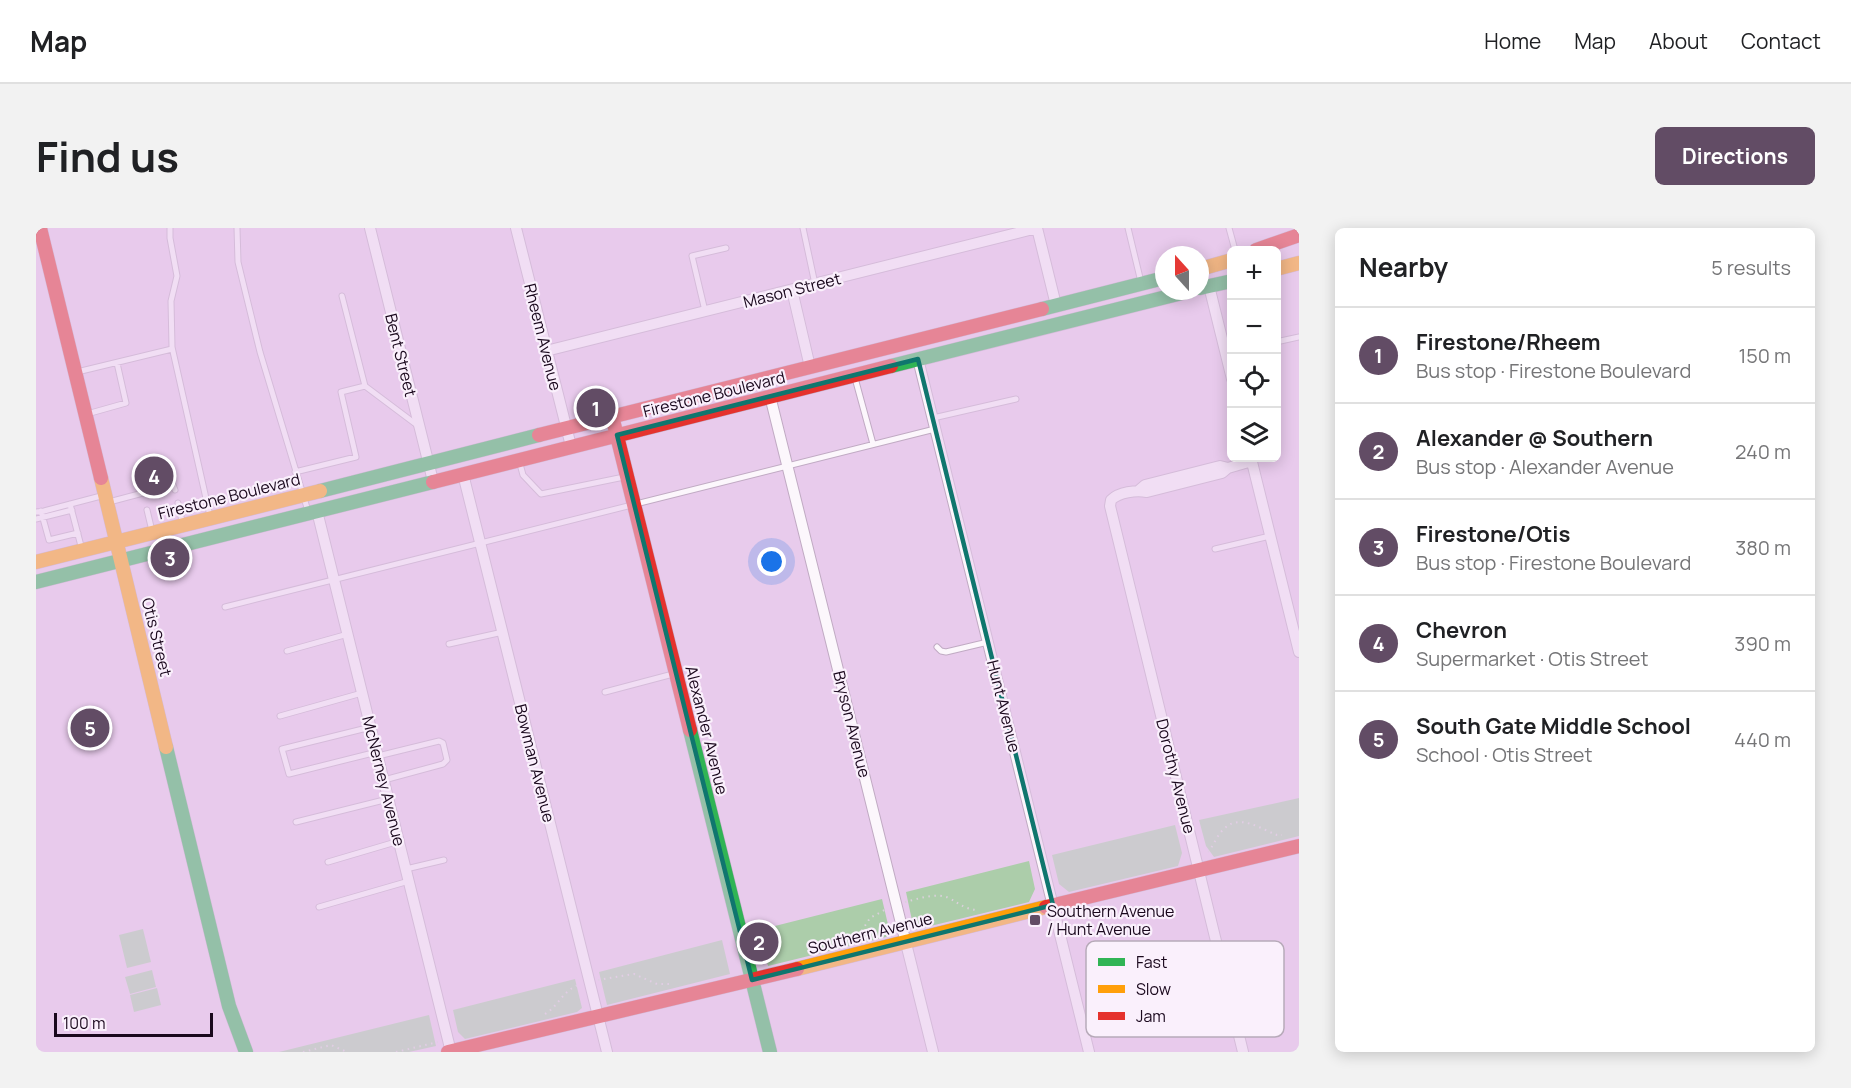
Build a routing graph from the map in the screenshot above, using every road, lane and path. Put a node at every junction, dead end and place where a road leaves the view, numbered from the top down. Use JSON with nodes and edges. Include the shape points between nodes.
{"nodes":[{"id":1,"x":40,"y":228,"type":"edge"},
{"id":2,"x":170,"y":228,"type":"edge"},
{"id":3,"x":237,"y":228,"type":"edge"},
{"id":4,"x":370,"y":228,"type":"edge"},
{"id":5,"x":516,"y":228,"type":"edge"},
{"id":6,"x":803,"y":228,"type":"edge"},
{"id":7,"x":1033,"y":228,"type":"edge"},
{"id":8,"x":1128,"y":228,"type":"edge"},
{"id":9,"x":1229,"y":228,"type":"edge"},
{"id":10,"x":1299,"y":235,"type":"edge"},
{"id":11,"x":1234,"y":246,"type":"edge"},
{"id":12,"x":1267,"y":246,"type":"edge"},
{"id":13,"x":726,"y":248,"type":"dead end"},
{"id":14,"x":1227,"y":261,"type":"edge"},
{"id":15,"x":1299,"y":263,"type":"edge"},
{"id":16,"x":1209,"y":266,"type":"edge"},
{"id":17,"x":1281,"y":268,"type":"edge"},
{"id":18,"x":1155,"y":280,"type":"edge"},
{"id":19,"x":1142,"y":283,"type":"junction"},
{"id":20,"x":815,"y":284,"type":"junction"},
{"id":21,"x":1227,"y":284,"type":"edge"},
{"id":22,"x":1209,"y":286,"type":"edge"},
{"id":23,"x":792,"y":290,"type":"junction"},
{"id":24,"x":342,"y":296,"type":"dead end"},
{"id":25,"x":1155,"y":300,"type":"edge"},
{"id":26,"x":1209,"y":300,"type":"edge"},
{"id":27,"x":1056,"y":305,"type":"junction"},
{"id":28,"x":705,"y":311,"type":"junction"},
{"id":29,"x":1299,"y":337,"type":"edge"},
{"id":30,"x":1281,"y":341,"type":"edge"},
{"id":31,"x":172,"y":349,"type":"junction"},
{"id":32,"x":546,"y":351,"type":"junction"},
{"id":33,"x":1229,"y":354,"type":"edge"},
{"id":34,"x":918,"y":359,"type":"junction"},
{"id":35,"x":117,"y":363,"type":"junction"},
{"id":36,"x":810,"y":367,"type":"junction"},
{"id":37,"x":75,"y":373,"type":"junction"},
{"id":38,"x":854,"y":376,"type":"junction"},
{"id":39,"x":365,"y":386,"type":"junction"},
{"id":40,"x":770,"y":396,"type":"junction"},
{"id":41,"x":1016,"y":399,"type":"dead end"},
{"id":42,"x":86,"y":414,"type":"junction"},
{"id":43,"x":612,"y":416,"type":"junction"},
{"id":44,"x":934,"y":423,"type":"junction"},
{"id":45,"x":419,"y":426,"type":"junction"},
{"id":46,"x":566,"y":427,"type":"junction"},
{"id":47,"x":617,"y":435,"type":"junction"},
{"id":48,"x":873,"y":444,"type":"junction"},
{"id":49,"x":571,"y":446,"type":"junction"},
{"id":50,"x":519,"y":459,"type":"junction"},
{"id":51,"x":428,"y":462,"type":"junction"},
{"id":52,"x":1243,"y":462,"type":"edge"},
{"id":53,"x":1252,"y":462,"type":"edge"},
{"id":54,"x":788,"y":466,"type":"junction"},
{"id":55,"x":296,"y":472,"type":"junction"},
{"id":56,"x":463,"y":474,"type":"junction"},
{"id":57,"x":627,"y":476,"type":"junction"},
{"id":58,"x":433,"y":481,"type":"junction"},
{"id":59,"x":175,"y":490,"type":"dead end"},
{"id":60,"x":303,"y":494,"type":"junction"},
{"id":61,"x":106,"y":499,"type":"junction"},
{"id":62,"x":178,"y":503,"type":"dead end"},
{"id":63,"x":634,"y":504,"type":"junction"},
{"id":64,"x":71,"y":507,"type":"junction"},
{"id":65,"x":147,"y":510,"type":"dead end"},
{"id":66,"x":313,"y":512,"type":"junction"},
{"id":67,"x":39,"y":515,"type":"edge"},
{"id":68,"x":211,"y":517,"type":"junction"},
{"id":69,"x":183,"y":524,"type":"junction"},
{"id":70,"x":152,"y":532,"type":"junction"},
{"id":71,"x":78,"y":533,"type":"junction"},
{"id":72,"x":1270,"y":536,"type":"junction"},
{"id":73,"x":117,"y":542,"type":"junction"},
{"id":74,"x":480,"y":543,"type":"junction"},
{"id":75,"x":1215,"y":549,"type":"dead end"},
{"id":76,"x":82,"y":550,"type":"junction"},
{"id":77,"x":121,"y":560,"type":"junction"},
{"id":78,"x":36,"y":562,"type":"edge"},
{"id":79,"x":335,"y":580,"type":"junction"},
{"id":80,"x":36,"y":582,"type":"edge"},
{"id":81,"x":225,"y":607,"type":"dead end"},
{"id":82,"x":502,"y":632,"type":"junction"},
{"id":83,"x":348,"y":634,"type":"junction"},
{"id":84,"x":988,"y":642,"type":"junction"},
{"id":85,"x":449,"y":644,"type":"dead end"},
{"id":86,"x":938,"y":647,"type":"dead end"},
{"id":87,"x":287,"y":651,"type":"dead end"},
{"id":88,"x":1299,"y":652,"type":"edge"},
{"id":89,"x":676,"y":673,"type":"junction"},
{"id":90,"x":605,"y":692,"type":"dead end"},
{"id":91,"x":363,"y":693,"type":"junction"},
{"id":92,"x":280,"y":716,"type":"dead end"},
{"id":93,"x":371,"y":727,"type":"junction"},
{"id":94,"x":378,"y":754,"type":"junction"},
{"id":95,"x":384,"y":780,"type":"junction"},
{"id":96,"x":389,"y":799,"type":"junction"},
{"id":97,"x":296,"y":822,"type":"dead end"},
{"id":98,"x":1285,"y":835,"type":"dead end"},
{"id":99,"x":399,"y":841,"type":"junction"},
{"id":100,"x":1299,"y":846,"type":"edge"},
{"id":101,"x":1206,"y":855,"type":"dead end"},
{"id":102,"x":444,"y":860,"type":"dead end"},
{"id":103,"x":327,"y":862,"type":"dead end"},
{"id":104,"x":406,"y":869,"type":"junction"},
{"id":105,"x":1198,"y":869,"type":"junction"},
{"id":106,"x":409,"y":880,"type":"junction"},
{"id":107,"x":902,"y":903,"type":"dead end"},
{"id":108,"x":1053,"y":905,"type":"junction"},
{"id":109,"x":319,"y":907,"type":"dead end"},
{"id":110,"x":890,"y":907,"type":"dead end"},
{"id":111,"x":976,"y":910,"type":"dead end"},
{"id":112,"x":848,"y":941,"type":"dead end"},
{"id":113,"x":905,"y":941,"type":"junction"},
{"id":114,"x":1216,"y":941,"type":"edge"},
{"id":115,"x":596,"y":980,"type":"dead end"},
{"id":116,"x":752,"y":980,"type":"junction"},
{"id":117,"x":582,"y":983,"type":"dead end"},
{"id":118,"x":678,"y":983,"type":"dead end"},
{"id":119,"x":539,"y":1017,"type":"dead end"},
{"id":120,"x":598,"y":1017,"type":"junction"},
{"id":121,"x":1239,"y":1037,"type":"edge"},
{"id":122,"x":448,"y":1049,"type":"edge"},
{"id":123,"x":246,"y":1052,"type":"edge"},
{"id":124,"x":303,"y":1052,"type":"edge"},
{"id":125,"x":347,"y":1052,"type":"edge"},
{"id":126,"x":396,"y":1052,"type":"edge"},
{"id":127,"x":607,"y":1052,"type":"edge"},
{"id":128,"x":770,"y":1052,"type":"edge"},
{"id":129,"x":933,"y":1052,"type":"edge"},
{"id":130,"x":1089,"y":1052,"type":"edge"},
{"id":131,"x":1243,"y":1052,"type":"edge"}],
"edges":[{"from":1,"to":37,"type":"main road","name":"Otis Street"},
{"from":2,"to":31,"type":"lane","via":[[177,276],[171,301]]},
{"from":3,"to":55,"type":"lane","via":[[238,262]]},
{"from":4,"to":45,"type":"street","name":"Bent Street"},
{"from":5,"to":32,"type":"street","name":"Rheem Avenue"},
{"from":6,"to":20,"type":"lane"},
{"from":7,"to":20,"type":"street","name":"Mason Street"},
{"from":7,"to":27,"type":"street"},
{"from":8,"to":19,"type":"lane"},
{"from":9,"to":11,"type":"lane"},
{"from":10,"to":12,"type":"main road"},
{"from":13,"to":28,"type":"lane","via":[[692,256]]},
{"from":14,"to":16,"type":"main road"},
{"from":15,"to":17,"type":"main road"},
{"from":18,"to":19,"type":"main road","name":"Firestone Boulevard"},
{"from":19,"to":27,"type":"main road","name":"Firestone Boulevard"},
{"from":20,"to":23,"type":"street","name":"Mason Street"},
{"from":21,"to":22,"type":"main road"},
{"from":23,"to":28,"type":"street","name":"Mason Street"},
{"from":23,"to":36,"type":"street"},
{"from":24,"to":39,"type":"lane"},
{"from":25,"to":34,"type":"main road","name":"Firestone Boulevard"},
{"from":26,"to":33,"type":"street"},
{"from":27,"to":36,"type":"main road","name":"Firestone Boulevard"},
{"from":28,"to":32,"type":"street","name":"Mason Street"},
{"from":29,"to":30,"type":"lane"},
{"from":31,"to":35,"type":"lane"},
{"from":31,"to":68,"type":"lane"},
{"from":32,"to":46,"type":"street","name":"Rheem Avenue"},
{"from":34,"to":38,"type":"main road","name":"Firestone Boulevard"},
{"from":34,"to":44,"type":"street","name":"Hunt Avenue"},
{"from":35,"to":37,"type":"lane"},
{"from":35,"to":42,"type":"lane","via":[[126,403]]},
{"from":36,"to":43,"type":"main road","name":"Firestone Boulevard"},
{"from":37,"to":42,"type":"main road","name":"Otis Street"},
{"from":38,"to":40,"type":"main road","name":"Firestone Boulevard"},
{"from":38,"to":48,"type":"lane"},
{"from":39,"to":45,"type":"lane"},
{"from":39,"to":55,"type":"lane","via":[[341,392],[356,457]]},
{"from":40,"to":47,"type":"main road","name":"Firestone Boulevard"},
{"from":40,"to":54,"type":"street","name":"Bryson Avenue"},
{"from":41,"to":44,"type":"lane"},
{"from":42,"to":61,"type":"main road","name":"Otis Street"},
{"from":43,"to":46,"type":"main road","name":"Firestone Boulevard"},
{"from":43,"to":47,"type":"main road","name":"Alexander Avenue"},
{"from":44,"to":48,"type":"lane"},
{"from":44,"to":84,"type":"street","name":"Hunt Avenue"},
{"from":45,"to":51,"type":"street","name":"Bent Street"},
{"from":46,"to":49,"type":"street","name":"Rheem Avenue"},
{"from":46,"to":51,"type":"main road","name":"Firestone Boulevard"},
{"from":47,"to":49,"type":"main road","name":"Firestone Boulevard"},
{"from":47,"to":57,"type":"main road","name":"Alexander Avenue"},
{"from":48,"to":54,"type":"lane"},
{"from":49,"to":50,"type":"main road","name":"Firestone Boulevard"},
{"from":50,"to":56,"type":"main road","name":"Firestone Boulevard"},
{"from":50,"to":57,"type":"lane","via":[[523,475],[541,494]]},
{"from":51,"to":58,"type":"street","name":"Bent Street"},
{"from":51,"to":60,"type":"main road","name":"Firestone Boulevard"},
{"from":52,"to":105,"type":"street","name":"Dorothy Avenue","via":[[1145,485],[1111,500]]},
{"from":53,"to":72,"type":"street"},
{"from":54,"to":63,"type":"lane"},
{"from":54,"to":113,"type":"street","name":"Bryson Avenue"},
{"from":55,"to":60,"type":"lane"},
{"from":56,"to":58,"type":"main road","name":"Firestone Boulevard"},
{"from":56,"to":74,"type":"street","name":"Bowman Avenue"},
{"from":57,"to":63,"type":"main road","name":"Alexander Avenue"},
{"from":58,"to":66,"type":"main road","name":"Firestone Boulevard"},
{"from":59,"to":61,"type":"lane","via":[[173,485],[144,496]]},
{"from":60,"to":66,"type":"lane"},
{"from":60,"to":68,"type":"main road","name":"Firestone Boulevard"},
{"from":61,"to":64,"type":"lane"},
{"from":61,"to":73,"type":"main road","name":"Otis Street"},
{"from":62,"to":69,"type":"lane"},
{"from":63,"to":74,"type":"lane"},
{"from":63,"to":89,"type":"main road","name":"Alexander Avenue"},
{"from":64,"to":67,"type":"lane"},
{"from":64,"to":71,"type":"lane"},
{"from":65,"to":70,"type":"lane"},
{"from":66,"to":77,"type":"main road","name":"Firestone Boulevard"},
{"from":66,"to":79,"type":"street","name":"McNerney Avenue"},
{"from":67,"to":71,"type":"lane","via":[[49,540]]},
{"from":68,"to":69,"type":"main road","name":"Firestone Boulevard"},
{"from":69,"to":70,"type":"main road","name":"Firestone Boulevard"},
{"from":70,"to":73,"type":"main road","name":"Firestone Boulevard"},
{"from":71,"to":76,"type":"lane"},
{"from":72,"to":75,"type":"lane"},
{"from":72,"to":88,"type":"street"},
{"from":73,"to":76,"type":"main road","name":"Firestone Boulevard"},
{"from":73,"to":77,"type":"main road","name":"Otis Street"},
{"from":74,"to":79,"type":"lane"},
{"from":74,"to":82,"type":"street","name":"Bowman Avenue"},
{"from":76,"to":78,"type":"main road","name":"Firestone Boulevard"},
{"from":77,"to":80,"type":"main road","name":"Firestone Boulevard"},
{"from":77,"to":123,"type":"main road","name":"Otis Street","via":[[229,1006]]},
{"from":79,"to":81,"type":"lane"},
{"from":79,"to":83,"type":"street","name":"McNerney Avenue"},
{"from":82,"to":85,"type":"lane"},
{"from":82,"to":120,"type":"street","name":"Bowman Avenue"},
{"from":83,"to":87,"type":"lane"},
{"from":83,"to":91,"type":"street","name":"McNerney Avenue"},
{"from":84,"to":86,"type":"lane","via":[[946,652]]},
{"from":84,"to":108,"type":"street","name":"Hunt Avenue"},
{"from":89,"to":90,"type":"lane"},
{"from":89,"to":116,"type":"main road","name":"Alexander Avenue"},
{"from":91,"to":92,"type":"lane"},
{"from":91,"to":93,"type":"street","name":"McNerney Avenue"},
{"from":93,"to":94,"type":"street","name":"McNerney Avenue"},
{"from":93,"to":94,"type":"lane","via":[[282,749],[289,774]]},
{"from":94,"to":95,"type":"street","name":"McNerney Avenue"},
{"from":94,"to":95,"type":"lane","via":[[439,741],[447,760]]},
{"from":95,"to":96,"type":"street","name":"McNerney Avenue"},
{"from":96,"to":97,"type":"lane"},
{"from":96,"to":99,"type":"street","name":"McNerney Avenue"},
{"from":98,"to":101,"type":"path","via":[[1246,822],[1230,825],[1222,830]]},
{"from":99,"to":103,"type":"lane"},
{"from":99,"to":104,"type":"street","name":"McNerney Avenue"},
{"from":100,"to":105,"type":"main road","name":"Southern Avenue"},
{"from":102,"to":104,"type":"lane"},
{"from":104,"to":106,"type":"street","name":"McNerney Avenue"},
{"from":105,"to":108,"type":"main road","name":"Southern Avenue"},
{"from":105,"to":114,"type":"street","name":"Dorothy Avenue"},
{"from":106,"to":109,"type":"lane"},
{"from":106,"to":122,"type":"street","name":"McNerney Avenue"},
{"from":107,"to":111,"type":"path","via":[[941,896]]},
{"from":108,"to":113,"type":"main road","name":"Southern Avenue"},
{"from":108,"to":130,"type":"street","name":"Hunt Avenue"},
{"from":110,"to":112,"type":"path","via":[[870,918],[860,935]]},
{"from":113,"to":116,"type":"main road","name":"Southern Avenue"},
{"from":113,"to":129,"type":"street","name":"Bryson Avenue"},
{"from":115,"to":118,"type":"path","via":[[634,974],[663,986]]},
{"from":116,"to":120,"type":"main road","name":"Southern Avenue"},
{"from":116,"to":128,"type":"main road","name":"Alexander Avenue"},
{"from":117,"to":119,"type":"path","via":[[564,993],[553,1009]]},
{"from":120,"to":122,"type":"main road","name":"Southern Avenue"},
{"from":120,"to":127,"type":"street","name":"Bowman Avenue"},
{"from":121,"to":131,"type":"street","name":"Dorothy Avenue"},
{"from":122,"to":126,"type":"path"},
{"from":124,"to":125,"type":"path","via":[[330,1046]]}]}
